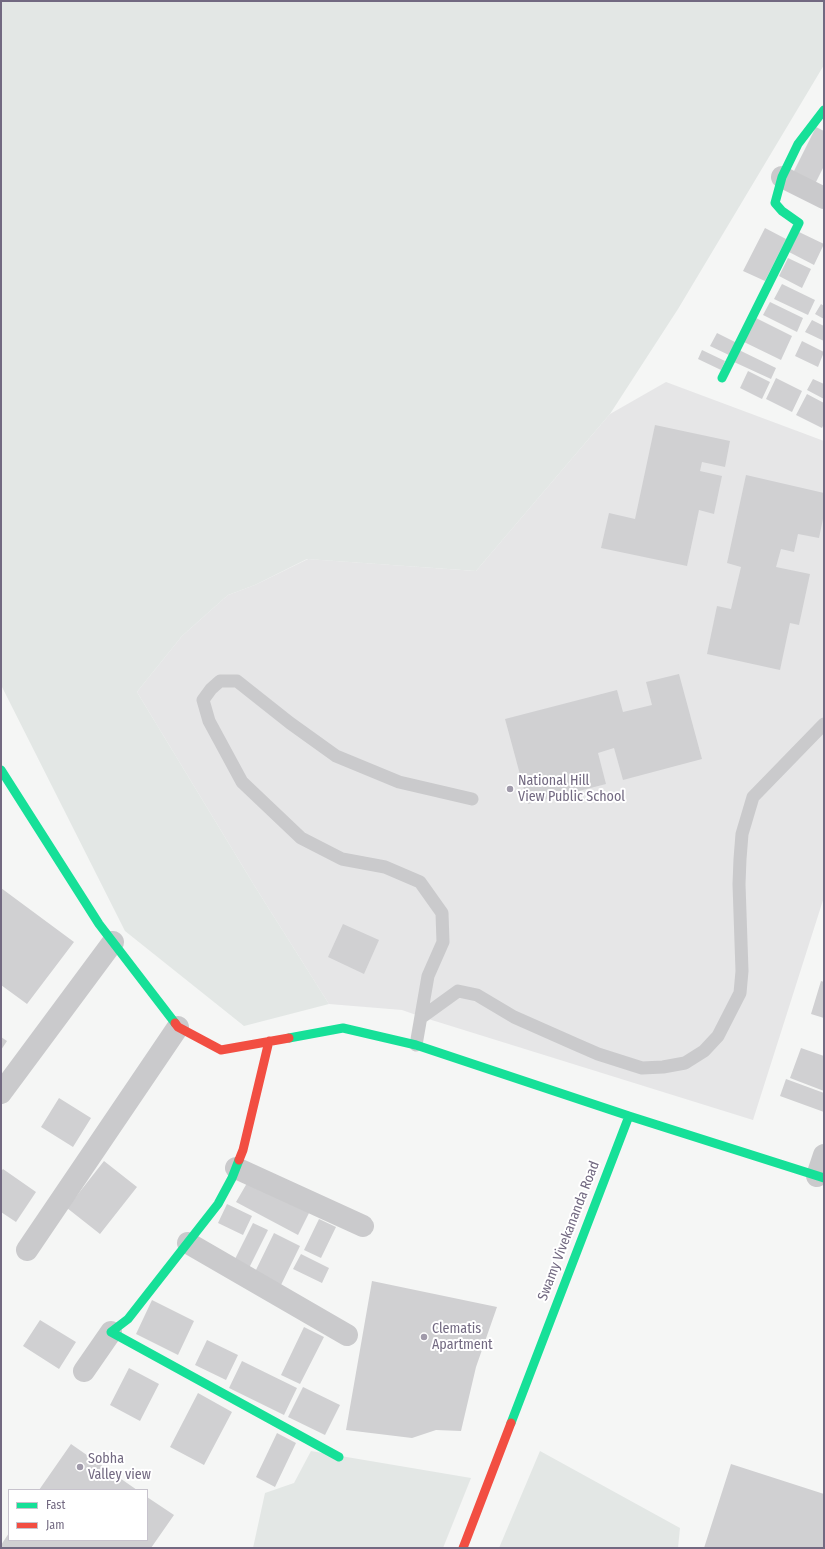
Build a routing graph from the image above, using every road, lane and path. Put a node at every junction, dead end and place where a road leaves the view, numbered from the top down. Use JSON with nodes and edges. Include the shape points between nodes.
{"nodes":[{"id":1,"x":824,"y":110,"type":"edge"},
{"id":2,"x":782,"y":177,"type":"junction"},
{"id":3,"x":824,"y":198,"type":"edge"},
{"id":4,"x":722,"y":378,"type":"dead end"},
{"id":5,"x":824,"y":724,"type":"edge"},
{"id":6,"x":4,"y":780,"type":"edge"},
{"id":7,"x":472,"y":799,"type":"dead end"},
{"id":8,"x":112,"y":942,"type":"junction"},
{"id":9,"x":422,"y":1017,"type":"junction"},
{"id":10,"x":178,"y":1027,"type":"junction"},
{"id":11,"x":269,"y":1040,"type":"junction"},
{"id":12,"x":416,"y":1045,"type":"junction"},
{"id":13,"x":1,"y":1093,"type":"edge"},
{"id":14,"x":629,"y":1116,"type":"junction"},
{"id":15,"x":824,"y":1155,"type":"edge"},
{"id":16,"x":236,"y":1168,"type":"junction"},
{"id":17,"x":820,"y":1177,"type":"edge"},
{"id":18,"x":363,"y":1226,"type":"dead end"},
{"id":19,"x":188,"y":1243,"type":"junction"},
{"id":20,"x":27,"y":1250,"type":"dead end"},
{"id":21,"x":111,"y":1332,"type":"junction"},
{"id":22,"x":347,"y":1334,"type":"dead end"},
{"id":23,"x":84,"y":1371,"type":"dead end"},
{"id":24,"x":338,"y":1457,"type":"dead end"},
{"id":25,"x":463,"y":1548,"type":"edge"}],
"edges":[{"from":1,"to":2,"type":"street","via":[[798,144]]},
{"from":2,"to":3,"type":"street"},
{"from":2,"to":4,"type":"street","via":[[775,203],[799,223]]},
{"from":5,"to":9,"type":"lane","via":[[752,797],[742,834],[740,853],[740,993],[718,1036],[704,1051],[686,1063],[663,1068],[642,1068],[575,1044],[514,1016],[477,995],[458,991]]},
{"from":6,"to":8,"type":"street"},
{"from":7,"to":9,"type":"lane","via":[[399,782],[336,756],[237,681],[220,681],[204,700],[210,721],[242,782],[301,838],[342,859],[385,867],[420,882],[442,913],[443,942],[428,976]]},
{"from":8,"to":10,"type":"street"},
{"from":8,"to":13,"type":"street"},
{"from":9,"to":12,"type":"lane"},
{"from":10,"to":11,"type":"street","via":[[221,1050]]},
{"from":10,"to":20,"type":"street"},
{"from":11,"to":12,"type":"street","via":[[343,1028]]},
{"from":11,"to":16,"type":"street","via":[[243,1150]]},
{"from":12,"to":14,"type":"street"},
{"from":14,"to":17,"type":"street"},
{"from":14,"to":25,"type":"street","name":"Swamy Vivekananda Road"},
{"from":15,"to":17,"type":"street"},
{"from":16,"to":18,"type":"street"},
{"from":16,"to":19,"type":"street","via":[[218,1204]]},
{"from":19,"to":21,"type":"street","via":[[128,1319]]},
{"from":19,"to":22,"type":"street"},
{"from":21,"to":23,"type":"street"},
{"from":21,"to":24,"type":"street"}]}
